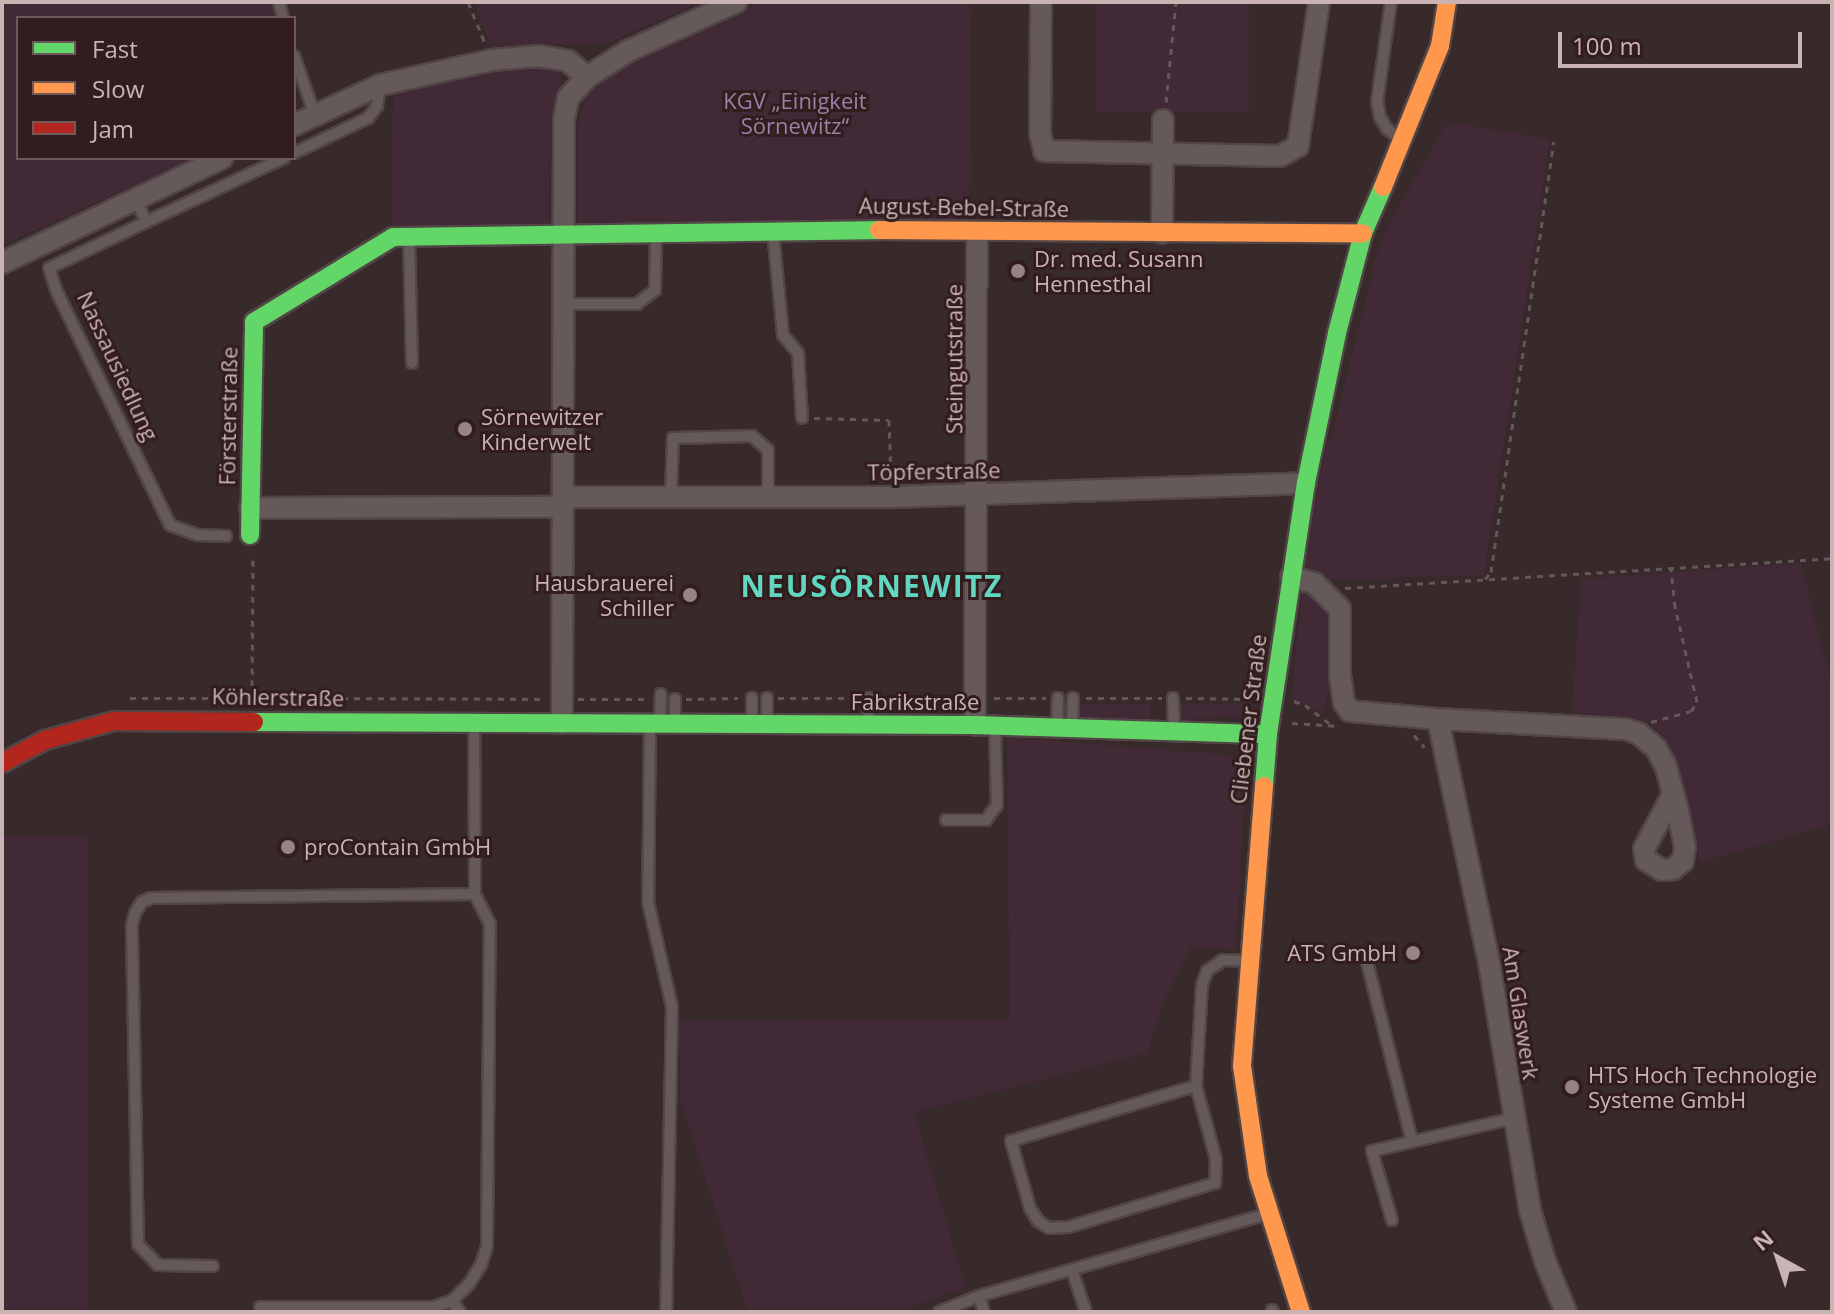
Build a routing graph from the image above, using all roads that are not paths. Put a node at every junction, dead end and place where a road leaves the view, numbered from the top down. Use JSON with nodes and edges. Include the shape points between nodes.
{"nodes":[{"id":1,"x":736,"y":2,"type":"edge"},
{"id":2,"x":1041,"y":2,"type":"edge"},
{"id":3,"x":1319,"y":2,"type":"edge"},
{"id":4,"x":1391,"y":2,"type":"edge"},
{"id":5,"x":1447,"y":2,"type":"edge"},
{"id":6,"x":296,"y":62,"type":"edge"},
{"id":7,"x":587,"y":77,"type":"junction"},
{"id":8,"x":380,"y":85,"type":"junction"},
{"id":9,"x":315,"y":115,"type":"junction"},
{"id":10,"x":1163,"y":120,"type":"road end"},
{"id":11,"x":296,"y":124,"type":"edge"},
{"id":12,"x":1404,"y":141,"type":"junction"},
{"id":13,"x":296,"y":152,"type":"edge"},
{"id":14,"x":1162,"y":155,"type":"junction"},
{"id":15,"x":218,"y":160,"type":"edge"},
{"id":16,"x":280,"y":160,"type":"edge"},
{"id":17,"x":135,"y":198,"type":"junction"},
{"id":18,"x":146,"y":222,"type":"junction"},
{"id":19,"x":772,"y":229,"type":"junction"},
{"id":20,"x":656,"y":231,"type":"junction"},
{"id":21,"x":977,"y":232,"type":"junction"},
{"id":22,"x":564,"y":233,"type":"junction"},
{"id":23,"x":1162,"y":233,"type":"junction"},
{"id":24,"x":1363,"y":233,"type":"junction"},
{"id":25,"x":409,"y":237,"type":"junction"},
{"id":26,"x":2,"y":263,"type":"edge"},
{"id":27,"x":564,"y":304,"type":"junction"},
{"id":28,"x":412,"y":363,"type":"dead end"},
{"id":29,"x":802,"y":418,"type":"road end"},
{"id":30,"x":1306,"y":483,"type":"junction"},
{"id":31,"x":978,"y":495,"type":"junction"},
{"id":32,"x":671,"y":497,"type":"junction"},
{"id":33,"x":768,"y":497,"type":"junction"},
{"id":34,"x":564,"y":502,"type":"junction"},
{"id":35,"x":250,"y":508,"type":"junction"},
{"id":36,"x":250,"y":535,"type":"road end"},
{"id":37,"x":226,"y":536,"type":"dead end"},
{"id":38,"x":1291,"y":577,"type":"junction"},
{"id":39,"x":660,"y":696,"type":"road end"},
{"id":40,"x":752,"y":698,"type":"road end"},
{"id":41,"x":767,"y":698,"type":"road end"},
{"id":42,"x":869,"y":698,"type":"road end"},
{"id":43,"x":1058,"y":698,"type":"road end"},
{"id":44,"x":1073,"y":698,"type":"road end"},
{"id":45,"x":1173,"y":698,"type":"road end"},
{"id":46,"x":675,"y":699,"type":"road end"},
{"id":47,"x":1438,"y":719,"type":"junction"},
{"id":48,"x":474,"y":722,"type":"junction"},
{"id":49,"x":562,"y":723,"type":"junction"},
{"id":50,"x":662,"y":724,"type":"junction"},
{"id":51,"x":760,"y":725,"type":"junction"},
{"id":52,"x":868,"y":725,"type":"junction"},
{"id":53,"x":985,"y":726,"type":"junction"},
{"id":54,"x":1065,"y":727,"type":"junction"},
{"id":55,"x":1174,"y":730,"type":"junction"},
{"id":56,"x":1268,"y":734,"type":"junction"},
{"id":57,"x":2,"y":763,"type":"edge"},
{"id":58,"x":1673,"y":794,"type":"dead end"},
{"id":59,"x":946,"y":820,"type":"dead end"},
{"id":60,"x":475,"y":894,"type":"junction"},
{"id":61,"x":1247,"y":961,"type":"junction"},
{"id":62,"x":1367,"y":962,"type":"dead end"},
{"id":63,"x":1196,"y":1086,"type":"junction"},
{"id":64,"x":1514,"y":1118,"type":"junction"},
{"id":65,"x":1412,"y":1141,"type":"junction"},
{"id":66,"x":1269,"y":1213,"type":"junction"},
{"id":67,"x":1392,"y":1220,"type":"dead end"},
{"id":68,"x":213,"y":1266,"type":"dead end"},
{"id":69,"x":1072,"y":1270,"type":"junction"},
{"id":70,"x":979,"y":1296,"type":"junction"},
{"id":71,"x":452,"y":1301,"type":"junction"},
{"id":72,"x":260,"y":1307,"type":"dead end"},
{"id":73,"x":460,"y":1312,"type":"edge"},
{"id":74,"x":666,"y":1312,"type":"edge"},
{"id":75,"x":939,"y":1312,"type":"edge"},
{"id":76,"x":984,"y":1312,"type":"edge"},
{"id":77,"x":1086,"y":1312,"type":"edge"},
{"id":78,"x":1301,"y":1312,"type":"edge"},
{"id":79,"x":1566,"y":1312,"type":"edge"}],
"edges":[{"from":1,"to":7,"type":"street","via":[[628,51]]},
{"from":2,"to":14,"type":"street","via":[[1044,151]]},
{"from":3,"to":14,"type":"street","via":[[1298,146],[1280,156]]},
{"from":4,"to":12,"type":"lane","via":[[1377,101],[1387,129]]},
{"from":5,"to":12,"type":"street","name":"Cliebener Straße","via":[[1440,46]]},
{"from":6,"to":9,"type":"lane"},
{"from":7,"to":8,"type":"street","via":[[568,61],[538,56],[492,60]]},
{"from":7,"to":22,"type":"street","via":[[568,98],[564,119]]},
{"from":8,"to":9,"type":"street"},
{"from":8,"to":13,"type":"lane","via":[[377,106],[368,118]]},
{"from":9,"to":11,"type":"street"},
{"from":10,"to":14,"type":"street"},
{"from":12,"to":24,"type":"street","name":"Cliebener Straße"},
{"from":14,"to":23,"type":"street"},
{"from":15,"to":17,"type":"street"},
{"from":16,"to":18,"type":"lane","name":"Nassausiedlung"},
{"from":17,"to":18,"type":"lane"},
{"from":17,"to":26,"type":"street"},
{"from":18,"to":37,"type":"lane","name":"Nassausiedlung","via":[[49,268],[170,525],[198,535]]},
{"from":19,"to":20,"type":"street","name":"August-Bebel-Straße"},
{"from":19,"to":21,"type":"street","name":"August-Bebel-Straße"},
{"from":19,"to":29,"type":"lane","via":[[783,335],[798,353]]},
{"from":20,"to":22,"type":"street","name":"August-Bebel-Straße"},
{"from":20,"to":27,"type":"lane","via":[[655,290],[637,304]]},
{"from":21,"to":23,"type":"street","name":"August-Bebel-Straße"},
{"from":21,"to":31,"type":"street","name":"Steingutstraße"},
{"from":22,"to":25,"type":"street","name":"Försterstraße"},
{"from":22,"to":27,"type":"street"},
{"from":23,"to":24,"type":"street","name":"August-Bebel-Straße"},
{"from":24,"to":30,"type":"street","name":"Cliebener Straße"},
{"from":25,"to":28,"type":"lane"},
{"from":25,"to":35,"type":"street","name":"Försterstraße","via":[[393,237],[254,322]]},
{"from":27,"to":34,"type":"street"},
{"from":30,"to":31,"type":"street","name":"Töpferstraße"},
{"from":30,"to":38,"type":"street","name":"Cliebener Straße"},
{"from":31,"to":33,"type":"street","name":"Töpferstraße"},
{"from":31,"to":53,"type":"street","name":"Steingutstraße","via":[[975,698]]},
{"from":32,"to":33,"type":"street","name":"Töpferstraße"},
{"from":32,"to":33,"type":"lane","via":[[673,438],[752,436],[768,450]]},
{"from":32,"to":34,"type":"street","name":"Töpferstraße"},
{"from":34,"to":35,"type":"street","name":"Försterstraße"},
{"from":34,"to":49,"type":"street"},
{"from":35,"to":36,"type":"street","name":"Försterstraße"},
{"from":38,"to":47,"type":"street","via":[[1314,583],[1340,609],[1340,675],[1350,711]]},
{"from":38,"to":56,"type":"street","name":"Cliebener Straße"},
{"from":39,"to":50,"type":"lane"},
{"from":40,"to":51,"type":"lane"},
{"from":41,"to":51,"type":"lane"},
{"from":42,"to":52,"type":"lane"},
{"from":43,"to":54,"type":"lane"},
{"from":44,"to":54,"type":"lane"},
{"from":45,"to":55,"type":"lane"},
{"from":46,"to":50,"type":"lane"},
{"from":47,"to":58,"type":"street","via":[[1638,733],[1656,748]]},
{"from":47,"to":64,"type":"street","name":"Am Glaswerk","via":[[1489,963]]},
{"from":48,"to":49,"type":"street","name":"Köhlerstraße"},
{"from":48,"to":57,"type":"street","name":"Köhlerstraße","via":[[114,721],[45,740]]},
{"from":48,"to":60,"type":"lane"},
{"from":49,"to":50,"type":"street","name":"Fabrikstraße"},
{"from":50,"to":51,"type":"street","name":"Fabrikstraße"},
{"from":50,"to":74,"type":"lane","via":[[648,902],[672,1007]]},
{"from":51,"to":52,"type":"street","name":"Fabrikstraße"},
{"from":52,"to":53,"type":"street","name":"Fabrikstraße"},
{"from":53,"to":54,"type":"street","name":"Fabrikstraße"},
{"from":53,"to":59,"type":"lane","via":[[997,805],[986,820]]},
{"from":54,"to":55,"type":"street","name":"Fabrikstraße"},
{"from":55,"to":56,"type":"street","name":"Fabrikstraße"},
{"from":56,"to":61,"type":"street","name":"Cliebener Straße"},
{"from":60,"to":68,"type":"lane","via":[[142,902],[132,925],[138,1244],[158,1265]]},
{"from":60,"to":71,"type":"lane","via":[[490,924],[487,1245],[469,1284]]},
{"from":61,"to":63,"type":"lane","via":[[1223,960],[1207,971]]},
{"from":61,"to":66,"type":"street","name":"Cliebener Straße","via":[[1243,1080]]},
{"from":62,"to":65,"type":"lane"},
{"from":63,"to":63,"type":"lane","via":[[1216,1159],[1215,1183],[1068,1227],[1049,1228],[1038,1221],[1011,1141]]},
{"from":64,"to":65,"type":"lane"},
{"from":64,"to":79,"type":"street","name":"Am Glaswerk","via":[[1530,1210]]},
{"from":65,"to":67,"type":"lane","via":[[1372,1151]]},
{"from":66,"to":69,"type":"lane"},
{"from":66,"to":78,"type":"street","name":"Cliebener Straße"},
{"from":69,"to":70,"type":"lane"},
{"from":69,"to":77,"type":"lane"},
{"from":70,"to":75,"type":"lane"},
{"from":70,"to":76,"type":"lane"},
{"from":71,"to":72,"type":"lane","via":[[433,1307]]},
{"from":71,"to":73,"type":"lane"}]}
